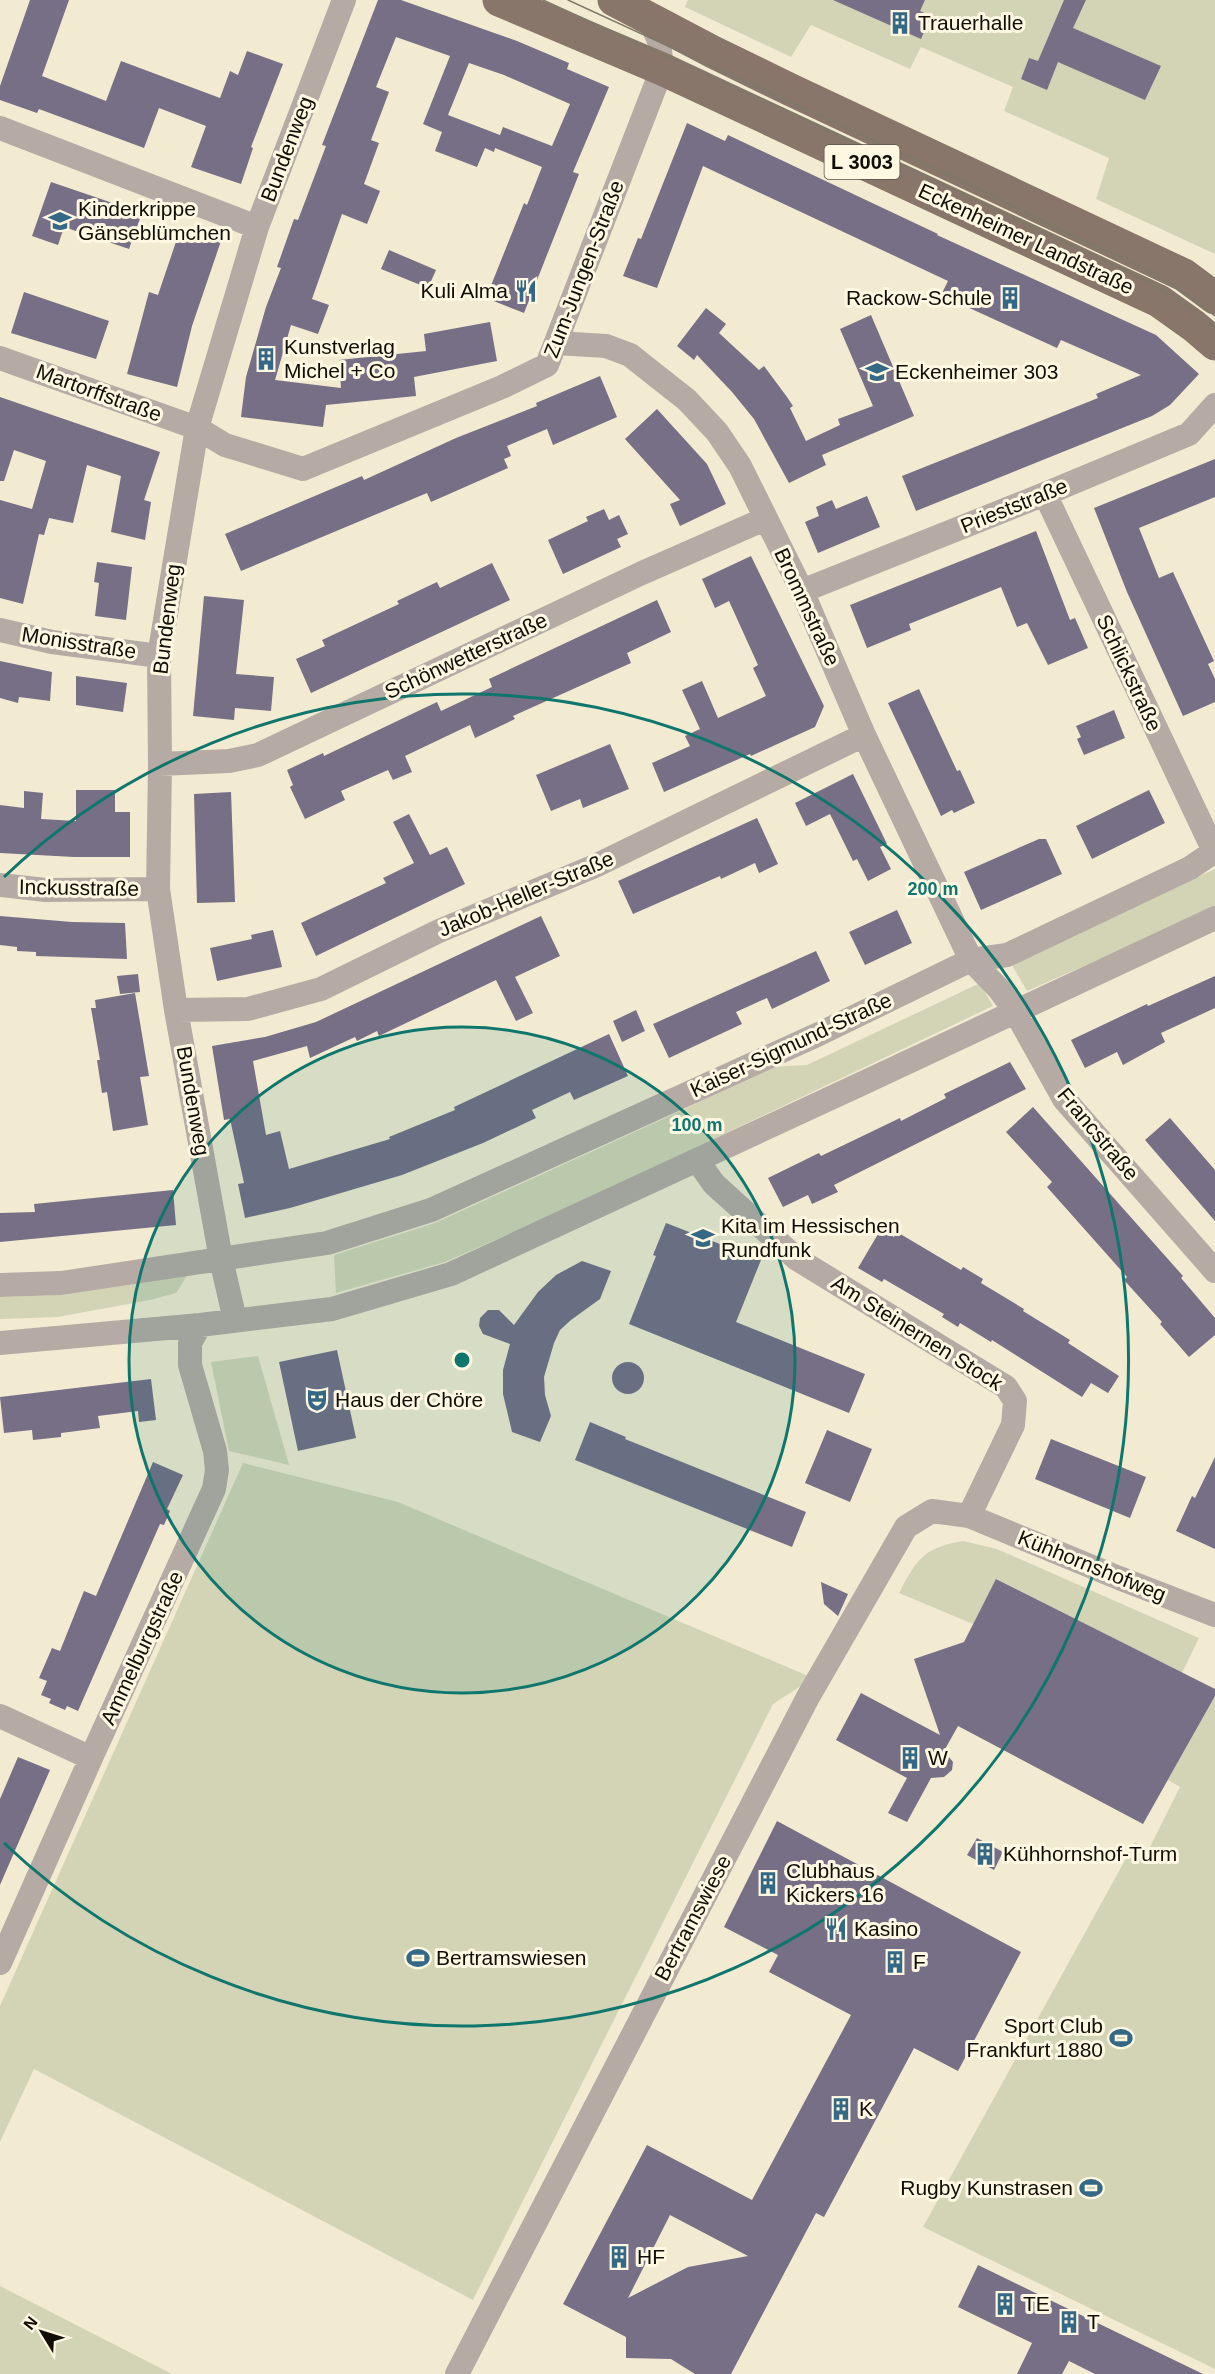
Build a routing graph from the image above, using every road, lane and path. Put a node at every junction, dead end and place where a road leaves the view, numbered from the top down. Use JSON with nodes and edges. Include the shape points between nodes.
{"nodes":[{"id":1,"x":344,"y":0,"type":"edge"},
{"id":2,"x":499,"y":0,"type":"edge"},
{"id":3,"x":614,"y":0,"type":"edge"},
{"id":4,"x":649,"y":18,"type":"junction"},
{"id":5,"x":662,"y":69,"type":"junction"},
{"id":6,"x":0,"y":128,"type":"edge"},
{"id":7,"x":257,"y":227,"type":"junction"},
{"id":8,"x":1215,"y":298,"type":"edge"},
{"id":9,"x":556,"y":343,"type":"junction"},
{"id":10,"x":1215,"y":344,"type":"edge"},
{"id":11,"x":0,"y":358,"type":"edge"},
{"id":12,"x":1215,"y":405,"type":"edge"},
{"id":13,"x":197,"y":428,"type":"junction"},
{"id":14,"x":1045,"y":494,"type":"junction"},
{"id":15,"x":765,"y":519,"type":"junction"},
{"id":16,"x":802,"y":591,"type":"junction"},
{"id":17,"x":0,"y":630,"type":"edge"},
{"id":18,"x":159,"y":656,"type":"junction"},
{"id":19,"x":864,"y":735,"type":"junction"},
{"id":20,"x":160,"y":764,"type":"junction"},
{"id":21,"x":1214,"y":851,"type":"edge"},
{"id":22,"x":0,"y":885,"type":"edge"},
{"id":23,"x":158,"y":889,"type":"junction"},
{"id":24,"x":1215,"y":918,"type":"edge"},
{"id":25,"x":971,"y":960,"type":"junction"},
{"id":26,"x":176,"y":1010,"type":"junction"},
{"id":27,"x":1015,"y":1011,"type":"junction"},
{"id":28,"x":698,"y":1160,"type":"junction"},
{"id":29,"x":221,"y":1259,"type":"junction"},
{"id":30,"x":1215,"y":1271,"type":"edge"},
{"id":31,"x":0,"y":1285,"type":"edge"},
{"id":32,"x":235,"y":1320,"type":"junction"},
{"id":33,"x":200,"y":1325,"type":"junction"},
{"id":34,"x":0,"y":1342,"type":"edge"},
{"id":35,"x":969,"y":1516,"type":"junction"},
{"id":36,"x":1215,"y":1615,"type":"edge"},
{"id":37,"x":0,"y":1716,"type":"edge"},
{"id":38,"x":91,"y":1758,"type":"junction"},
{"id":39,"x":0,"y":1964,"type":"edge"},
{"id":40,"x":457,"y":2374,"type":"edge"}],
"edges":[{"from":1,"to":7,"type":"street","name":"Bundenweg"},
{"from":2,"to":5,"type":"main road","name":"Eckenheimer Landstraße","number":"L 3003"},
{"from":3,"to":4,"type":"main road","name":"Eckenheimer Landstraße","number":"L 3003"},
{"from":4,"to":5,"type":"street","name":"Zum-Jungen-Straße","via":[[659,42]]},
{"from":4,"to":8,"type":"main road","name":"Eckenheimer Landstraße","number":"L 3003","via":[[771,81],[1152,259],[1184,275]]},
{"from":5,"to":9,"type":"street","name":"Zum-Jungen-Straße"},
{"from":5,"to":10,"type":"main road","name":"Eckenheimer Landstraße","number":"L 3003","via":[[1159,302]]},
{"from":6,"to":7,"type":"street"},
{"from":7,"to":13,"type":"street","name":"Bundenweg"},
{"from":9,"to":13,"type":"street","name":"Zum-Jungen-Straße","via":[[547,365],[303,469],[225,445]]},
{"from":9,"to":15,"type":"street","name":"Brommstraße","via":[[606,346],[630,355],[687,400],[717,432],[740,466]]},
{"from":11,"to":13,"type":"street","name":"Martorffstraße"},
{"from":12,"to":14,"type":"street","name":"Prieststraße","via":[[1189,434]]},
{"from":13,"to":18,"type":"street","name":"Bundenweg"},
{"from":14,"to":16,"type":"street","name":"Prieststraße"},
{"from":14,"to":21,"type":"street","name":"Schlickstraße"},
{"from":15,"to":16,"type":"street","name":"Brommstraße"},
{"from":15,"to":20,"type":"street","name":"Schönwetterstraße","via":[[258,755],[229,761]]},
{"from":16,"to":19,"type":"street","name":"Brommstraße"},
{"from":17,"to":18,"type":"street","name":"Monisstraße","via":[[52,642]]},
{"from":18,"to":20,"type":"street","name":"Bundenweg"},
{"from":19,"to":25,"type":"street","name":"Brommstraße"},
{"from":19,"to":26,"type":"street","name":"Jakob-Heller-Straße","via":[[595,866],[439,931],[321,989],[248,1009]]},
{"from":20,"to":23,"type":"street","name":"Bundenweg"},
{"from":21,"to":25,"type":"street","name":"Kaiser-Sigmund-Straße","via":[[1190,868],[1007,955]]},
{"from":22,"to":23,"type":"street","name":"Inckusstraße","via":[[46,890]]},
{"from":23,"to":26,"type":"street","name":"Bundenweg"},
{"from":24,"to":27,"type":"street"},
{"from":25,"to":27,"type":"street","name":"Francstraße"},
{"from":25,"to":29,"type":"street","name":"Kaiser-Sigmund-Straße","via":[[819,1034],[431,1210],[327,1243]]},
{"from":26,"to":29,"type":"street","name":"Bundenweg"},
{"from":27,"to":28,"type":"street"},
{"from":27,"to":30,"type":"street","name":"Francstraße","via":[[1064,1099]]},
{"from":28,"to":32,"type":"street","via":[[451,1274],[332,1309]]},
{"from":28,"to":35,"type":"street","name":"Am Steinernen Stock","via":[[714,1184],[797,1258],[1006,1387],[1015,1401],[1013,1425]]},
{"from":29,"to":31,"type":"street","name":"Kaiser-Sigmund-Straße","via":[[61,1283]]},
{"from":29,"to":32,"type":"street"},
{"from":32,"to":33,"type":"street"},
{"from":33,"to":34,"type":"street"},
{"from":33,"to":38,"type":"street","name":"Ammelburgstraße","via":[[190,1343],[190,1365],[215,1451],[214,1489]]},
{"from":35,"to":36,"type":"street","name":"Kühhornshofweg"},
{"from":35,"to":40,"type":"street","name":"Bertramswiese","via":[[932,1511],[906,1527],[808,1697]]},
{"from":37,"to":38,"type":"street"},
{"from":38,"to":39,"type":"street","name":"Ammelburgstraße"}]}
